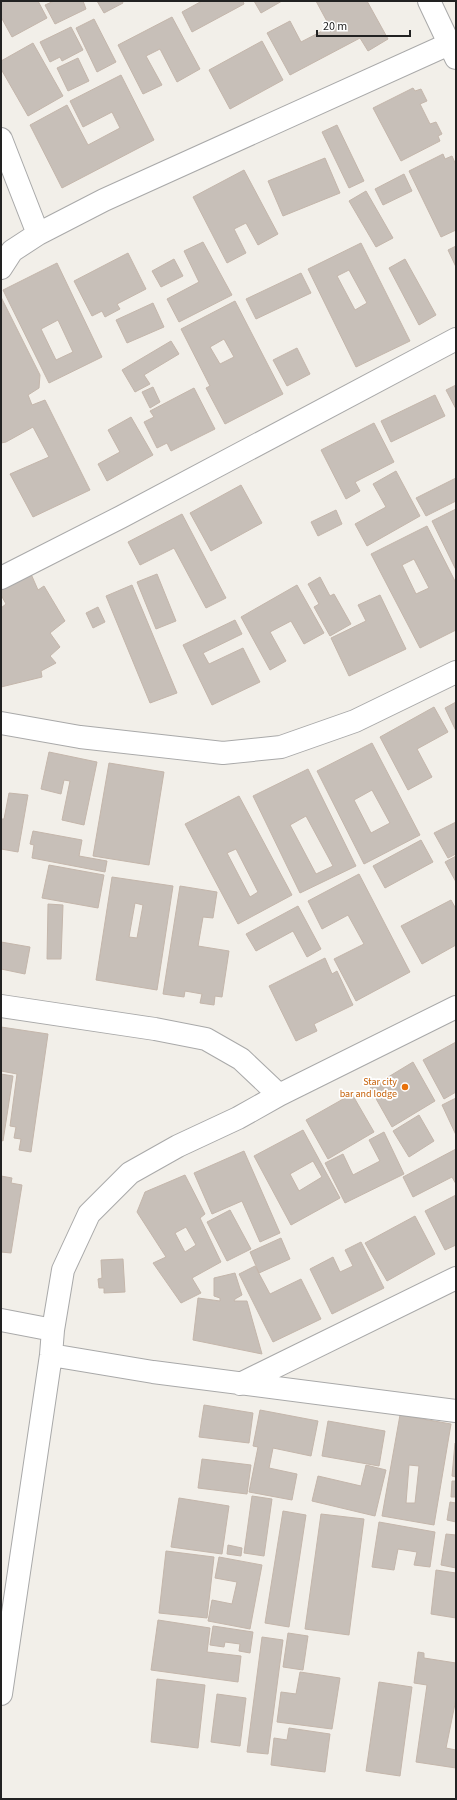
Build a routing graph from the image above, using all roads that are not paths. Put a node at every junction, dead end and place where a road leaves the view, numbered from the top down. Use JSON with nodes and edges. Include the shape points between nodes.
{"nodes":[{"id":1,"x":429,"y":1,"type":"edge"},
{"id":2,"x":453,"y":51,"type":"edge"},
{"id":3,"x":1,"y":139,"type":"edge"},
{"id":4,"x":38,"y":234,"type":"junction"},
{"id":5,"x":1,"y":268,"type":"edge"},
{"id":6,"x":456,"y":339,"type":"edge"},
{"id":7,"x":1,"y":578,"type":"edge"},
{"id":8,"x":456,"y":672,"type":"edge"},
{"id":9,"x":1,"y":724,"type":"edge"},
{"id":10,"x":1,"y":1006,"type":"edge"},
{"id":11,"x":456,"y":1007,"type":"edge"},
{"id":12,"x":279,"y":1095,"type":"junction"},
{"id":13,"x":456,"y":1278,"type":"edge"},
{"id":14,"x":1,"y":1320,"type":"edge"},
{"id":15,"x":53,"y":1330,"type":"junction"},
{"id":16,"x":51,"y":1355,"type":"junction"},
{"id":17,"x":240,"y":1384,"type":"junction"},
{"id":18,"x":456,"y":1411,"type":"edge"},
{"id":19,"x":1,"y":1694,"type":"edge"}],
"edges":[{"from":1,"to":2,"type":"street"},
{"from":2,"to":4,"type":"street","via":[[104,200]]},
{"from":3,"to":4,"type":"street"},
{"from":4,"to":5,"type":"street","via":[[12,252]]},
{"from":6,"to":7,"type":"street"},
{"from":8,"to":9,"type":"street","via":[[355,721],[281,747],[223,753],[80,737]]},
{"from":10,"to":12,"type":"street","via":[[206,1039],[241,1059]]},
{"from":11,"to":12,"type":"street"},
{"from":12,"to":15,"type":"street","via":[[238,1118],[178,1146],[130,1174],[88,1214],[63,1270]]},
{"from":13,"to":17,"type":"street"},
{"from":14,"to":15,"type":"street"},
{"from":15,"to":16,"type":"street"},
{"from":16,"to":17,"type":"street"},
{"from":16,"to":19,"type":"street"},
{"from":17,"to":18,"type":"street"}]}
